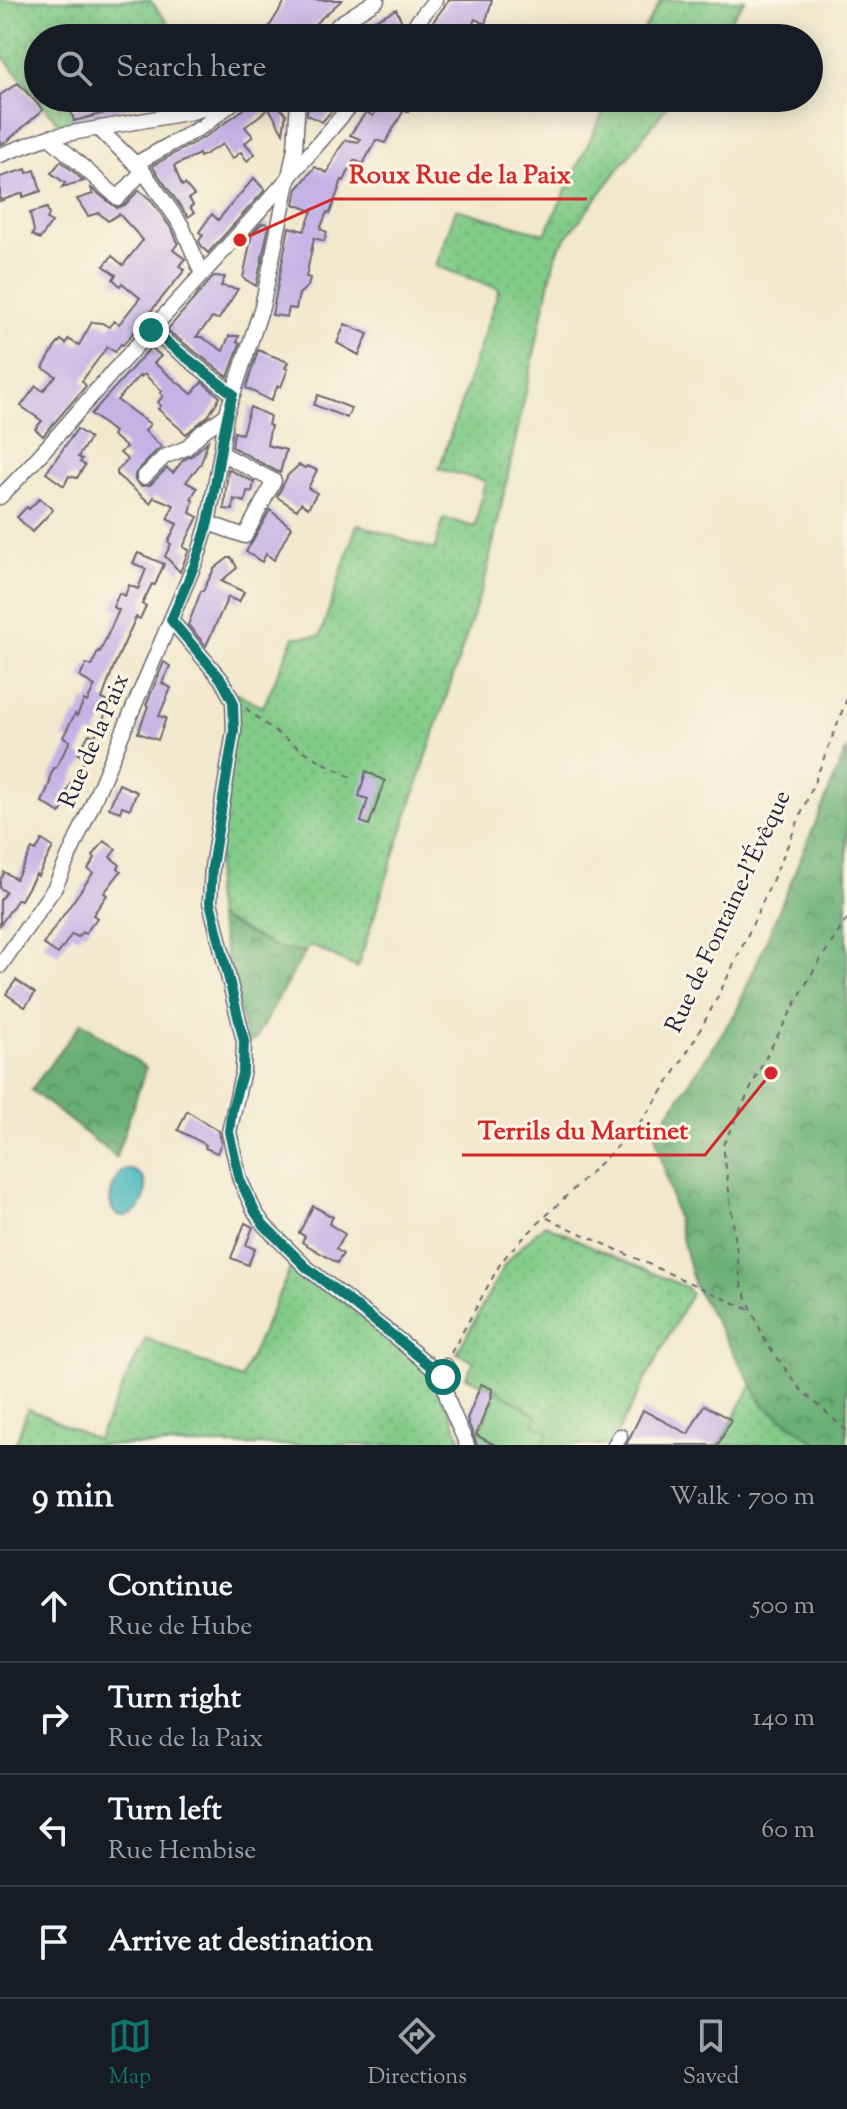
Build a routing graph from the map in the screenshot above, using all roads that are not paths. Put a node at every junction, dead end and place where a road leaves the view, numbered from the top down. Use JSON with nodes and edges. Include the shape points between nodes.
{"nodes":[{"id":1,"x":377,"y":0,"type":"edge"},
{"id":2,"x":435,"y":0,"type":"edge"},
{"id":3,"x":339,"y":24,"type":"edge"},
{"id":4,"x":415,"y":24,"type":"edge"},
{"id":5,"x":192,"y":112,"type":"edge"},
{"id":6,"x":220,"y":112,"type":"edge"},
{"id":7,"x":297,"y":112,"type":"edge"},
{"id":8,"x":345,"y":112,"type":"edge"},
{"id":9,"x":98,"y":128,"type":"junction"},
{"id":10,"x":49,"y":137,"type":"junction"},
{"id":11,"x":0,"y":155,"type":"edge"},
{"id":12,"x":140,"y":167,"type":"junction"},
{"id":13,"x":288,"y":180,"type":"junction"},
{"id":14,"x":202,"y":274,"type":"junction"},
{"id":15,"x":151,"y":330,"type":"junction"},
{"id":16,"x":233,"y":394,"type":"junction"},
{"id":17,"x":226,"y":415,"type":"junction"},
{"id":18,"x":221,"y":453,"type":"junction"},
{"id":19,"x":144,"y":477,"type":"dead end"},
{"id":20,"x":0,"y":497,"type":"edge"},
{"id":21,"x":208,"y":523,"type":"junction"},
{"id":22,"x":171,"y":620,"type":"junction"},
{"id":23,"x":0,"y":966,"type":"edge"},
{"id":24,"x":467,"y":1445,"type":"edge"}],
"edges":[{"from":1,"to":3,"type":"street"},
{"from":2,"to":4,"type":"street"},
{"from":5,"to":9,"type":"street"},
{"from":6,"to":12,"type":"street"},
{"from":7,"to":13,"type":"street","name":"Rue de la Paix"},
{"from":8,"to":13,"type":"street"},
{"from":9,"to":10,"type":"street"},
{"from":9,"to":12,"type":"street"},
{"from":10,"to":11,"type":"street"},
{"from":10,"to":12,"type":"street","via":[[118,198]]},
{"from":12,"to":14,"type":"street","via":[[182,226]]},
{"from":13,"to":14,"type":"street"},
{"from":13,"to":16,"type":"street","name":"Rue de la Paix","via":[[262,307]]},
{"from":14,"to":15,"type":"street"},
{"from":15,"to":16,"type":"street"},
{"from":15,"to":20,"type":"street"},
{"from":16,"to":17,"type":"street","name":"Rue de la Paix"},
{"from":17,"to":18,"type":"street","name":"Rue de la Paix"},
{"from":17,"to":19,"type":"street"},
{"from":18,"to":21,"type":"street","name":"Rue de la Paix"},
{"from":18,"to":21,"type":"street","via":[[274,481],[245,536]]},
{"from":21,"to":22,"type":"street","name":"Rue de la Paix"},
{"from":22,"to":23,"type":"street","name":"Rue de la Paix","via":[[55,887]]},
{"from":22,"to":24,"type":"street","via":[[233,701],[234,731],[210,902],[244,1041],[229,1132],[240,1180],[264,1225],[306,1267],[444,1372]]}]}
